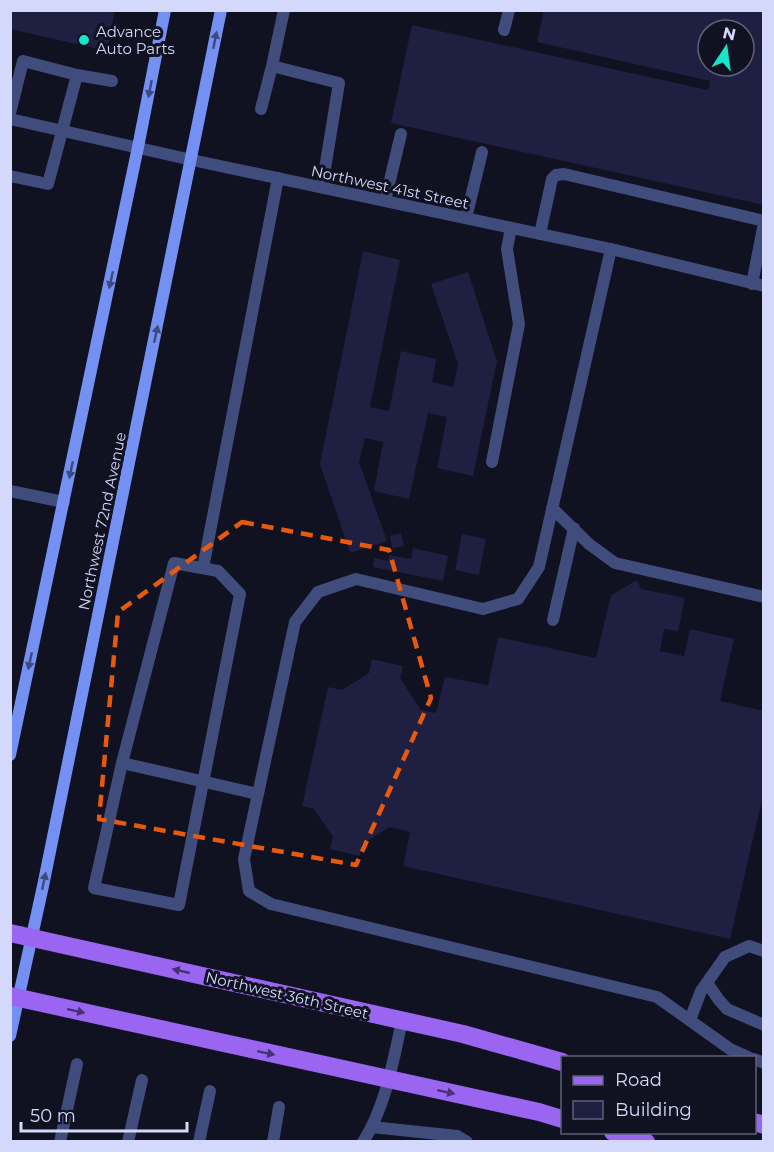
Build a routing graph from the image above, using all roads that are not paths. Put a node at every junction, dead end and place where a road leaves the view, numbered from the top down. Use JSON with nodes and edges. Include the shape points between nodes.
{"nodes":[{"id":1,"x":165,"y":10,"type":"edge"},
{"id":2,"x":221,"y":10,"type":"edge"},
{"id":3,"x":284,"y":10,"type":"edge"},
{"id":4,"x":509,"y":10,"type":"edge"},
{"id":5,"x":504,"y":30,"type":"dead end"},
{"id":6,"x":272,"y":66,"type":"junction"},
{"id":7,"x":77,"y":75,"type":"junction"},
{"id":8,"x":112,"y":81,"type":"dead end"},
{"id":9,"x":261,"y":109,"type":"dead end"},
{"id":10,"x":10,"y":113,"type":"edge"},
{"id":11,"x":10,"y":118,"type":"edge"},
{"id":12,"x":62,"y":130,"type":"junction"},
{"id":13,"x":401,"y":134,"type":"dead end"},
{"id":14,"x":138,"y":147,"type":"junction"},
{"id":15,"x":482,"y":152,"type":"dead end"},
{"id":16,"x":192,"y":160,"type":"junction"},
{"id":17,"x":10,"y":176,"type":"edge"},
{"id":18,"x":278,"y":178,"type":"junction"},
{"id":19,"x":322,"y":188,"type":"junction"},
{"id":20,"x":386,"y":201,"type":"junction"},
{"id":21,"x":466,"y":218,"type":"junction"},
{"id":22,"x":764,"y":222,"type":"edge"},
{"id":23,"x":511,"y":228,"type":"junction"},
{"id":24,"x":540,"y":234,"type":"junction"},
{"id":25,"x":611,"y":249,"type":"junction"},
{"id":26,"x":758,"y":285,"type":"edge"},
{"id":27,"x":492,"y":462,"type":"dead end"},
{"id":28,"x":10,"y":491,"type":"edge"},
{"id":29,"x":64,"y":502,"type":"junction"},
{"id":30,"x":552,"y":508,"type":"junction"},
{"id":31,"x":574,"y":528,"type":"junction"},
{"id":32,"x":203,"y":568,"type":"junction"},
{"id":33,"x":764,"y":597,"type":"edge"},
{"id":34,"x":553,"y":620,"type":"dead end"},
{"id":35,"x":13,"y":729,"type":"edge"},
{"id":36,"x":10,"y":755,"type":"edge"},
{"id":37,"x":122,"y":763,"type":"junction"},
{"id":38,"x":204,"y":781,"type":"junction"},
{"id":39,"x":258,"y":794,"type":"junction"},
{"id":40,"x":10,"y":933,"type":"edge"},
{"id":41,"x":32,"y":938,"type":"junction"},
{"id":42,"x":764,"y":951,"type":"edge"},
{"id":43,"x":707,"y":983,"type":"junction"},
{"id":44,"x":15,"y":997,"type":"edge"},
{"id":45,"x":690,"y":1020,"type":"junction"},
{"id":46,"x":402,"y":1021,"type":"junction"},
{"id":47,"x":764,"y":1025,"type":"edge"},
{"id":48,"x":10,"y":1036,"type":"edge"},
{"id":49,"x":746,"y":1056,"type":"edge"},
{"id":50,"x":561,"y":1062,"type":"edge"},
{"id":51,"x":77,"y":1064,"type":"dead end"},
{"id":52,"x":388,"y":1079,"type":"junction"},
{"id":53,"x":142,"y":1080,"type":"dead end"},
{"id":54,"x":210,"y":1091,"type":"dead end"},
{"id":55,"x":279,"y":1107,"type":"dead end"},
{"id":56,"x":561,"y":1119,"type":"edge"},
{"id":57,"x":372,"y":1127,"type":"junction"},
{"id":58,"x":619,"y":1134,"type":"edge"},
{"id":59,"x":60,"y":1142,"type":"edge"},
{"id":60,"x":128,"y":1142,"type":"edge"},
{"id":61,"x":199,"y":1142,"type":"edge"},
{"id":62,"x":273,"y":1142,"type":"edge"},
{"id":63,"x":363,"y":1142,"type":"edge"},
{"id":64,"x":467,"y":1142,"type":"edge"},
{"id":65,"x":645,"y":1142,"type":"edge"}],
"edges":[{"from":1,"to":14,"type":"main road","one_way":true},
{"from":16,"to":2,"type":"main road","name":"Northwest 72nd Avenue","one_way":true},
{"from":3,"to":6,"type":"street"},
{"from":4,"to":5,"type":"street"},
{"from":6,"to":9,"type":"street"},
{"from":6,"to":19,"type":"street","via":[[339,83]]},
{"from":7,"to":8,"type":"street"},
{"from":7,"to":10,"type":"street","via":[[22,61]]},
{"from":7,"to":12,"type":"street"},
{"from":11,"to":12,"type":"street","name":"Northwest 41st Street"},
{"from":12,"to":14,"type":"street","name":"Northwest 41st Street"},
{"from":12,"to":17,"type":"street","via":[[48,184]]},
{"from":13,"to":20,"type":"street"},
{"from":14,"to":16,"type":"street","name":"Northwest 41st Street"},
{"from":14,"to":29,"type":"main road","one_way":true},
{"from":15,"to":21,"type":"street"},
{"from":16,"to":18,"type":"street","name":"Northwest 41st Street"},
{"from":41,"to":16,"type":"main road","name":"Northwest 72nd Avenue","one_way":true},
{"from":18,"to":19,"type":"street","name":"Northwest 41st Street"},
{"from":18,"to":32,"type":"street"},
{"from":19,"to":20,"type":"street","name":"Northwest 41st Street"},
{"from":20,"to":21,"type":"street","name":"Northwest 41st Street"},
{"from":21,"to":23,"type":"street","name":"Northwest 41st Street"},
{"from":22,"to":24,"type":"street","via":[[564,174],[552,179]]},
{"from":22,"to":26,"type":"street"},
{"from":23,"to":24,"type":"street","name":"Northwest 41st Street"},
{"from":23,"to":27,"type":"street","via":[[507,249],[519,324]]},
{"from":24,"to":25,"type":"street","name":"Northwest 41st Street"},
{"from":25,"to":26,"type":"street","name":"Northwest 41st Street"},
{"from":25,"to":30,"type":"street"},
{"from":28,"to":29,"type":"street"},
{"from":29,"to":35,"type":"main road","one_way":true},
{"from":30,"to":31,"type":"street"},
{"from":30,"to":39,"type":"street","via":[[538,567],[518,599],[483,609],[356,579],[318,592],[295,622]]},
{"from":31,"to":33,"type":"street","via":[[615,563]]},
{"from":31,"to":34,"type":"street"},
{"from":32,"to":37,"type":"street","via":[[174,563]]},
{"from":32,"to":38,"type":"street","via":[[218,571],[240,594]]},
{"from":35,"to":36,"type":"main road"},
{"from":37,"to":38,"type":"street"},
{"from":37,"to":38,"type":"street","via":[[94,888],[179,905]]},
{"from":38,"to":39,"type":"street"},
{"from":39,"to":45,"type":"street","via":[[244,859],[249,891],[271,904],[657,997]]},
{"from":40,"to":41,"type":"main road","name":"Northwest 36th Street"},
{"from":41,"to":44,"type":"main road","name":"Northwest 72nd Avenue"},
{"from":46,"to":41,"type":"main road","name":"Northwest 36th Street","one_way":true},
{"from":42,"to":43,"type":"street","via":[[748,946],[725,957]]},
{"from":43,"to":45,"type":"street"},
{"from":43,"to":47,"type":"street","via":[[727,1009]]},
{"from":44,"to":48,"type":"main road","name":"Northwest 72nd Avenue"},
{"from":44,"to":52,"type":"main road","one_way":true},
{"from":45,"to":49,"type":"street"},
{"from":46,"to":50,"type":"main road","name":"Northwest 36th Street"},
{"from":46,"to":52,"type":"street"},
{"from":51,"to":59,"type":"street"},
{"from":52,"to":56,"type":"main road","one_way":true},
{"from":52,"to":57,"type":"street"},
{"from":53,"to":60,"type":"street"},
{"from":54,"to":61,"type":"street"},
{"from":55,"to":62,"type":"street"},
{"from":57,"to":63,"type":"street"},
{"from":57,"to":64,"type":"street","via":[[457,1136]]},
{"from":58,"to":65,"type":"main road"}]}
